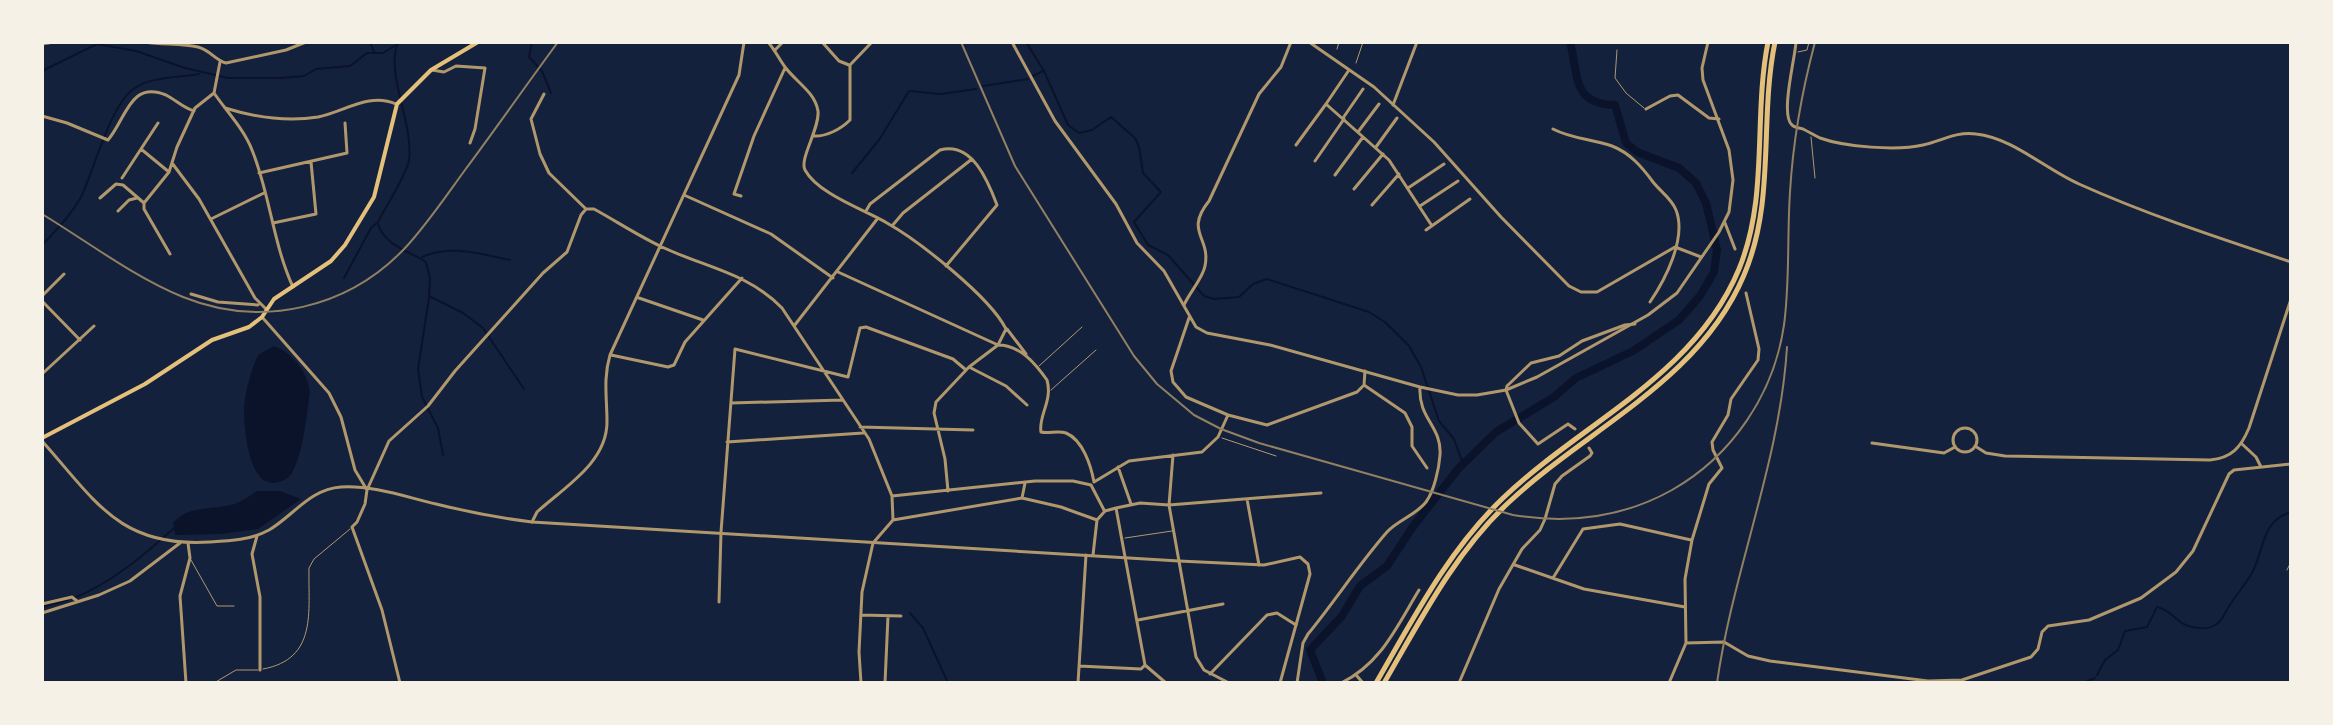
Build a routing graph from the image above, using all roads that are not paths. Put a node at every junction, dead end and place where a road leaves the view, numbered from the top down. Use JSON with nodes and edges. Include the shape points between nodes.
{"nodes":[{"id":1,"x":54,"y":42,"type":"edge"},
{"id":2,"x":145,"y":42,"type":"edge"},
{"id":3,"x":306,"y":42,"type":"edge"},
{"id":4,"x":478,"y":42,"type":"edge"},
{"id":5,"x":744,"y":42,"type":"edge"},
{"id":6,"x":768,"y":42,"type":"edge"},
{"id":7,"x":783,"y":42,"type":"edge"},
{"id":8,"x":822,"y":42,"type":"edge"},
{"id":9,"x":872,"y":42,"type":"edge"},
{"id":10,"x":1012,"y":42,"type":"edge"},
{"id":11,"x":1291,"y":42,"type":"edge"},
{"id":12,"x":1309,"y":42,"type":"edge"},
{"id":13,"x":1339,"y":42,"type":"edge"},
{"id":14,"x":1363,"y":42,"type":"edge"},
{"id":15,"x":1417,"y":42,"type":"edge"},
{"id":16,"x":1708,"y":42,"type":"edge"},
{"id":17,"x":1768,"y":42,"type":"edge"},
{"id":18,"x":1775,"y":42,"type":"edge"},
{"id":19,"x":1796,"y":42,"type":"edge"},
{"id":20,"x":1809,"y":42,"type":"edge"},
{"id":21,"x":42,"y":44,"type":"edge"},
{"id":22,"x":187,"y":44,"type":"edge"},
{"id":23,"x":1337,"y":49,"type":"dead end"},
{"id":24,"x":775,"y":50,"type":"junction"},
{"id":25,"x":1617,"y":50,"type":"dead end"},
{"id":26,"x":1795,"y":51,"type":"junction"},
{"id":27,"x":220,"y":62,"type":"junction"},
{"id":28,"x":1356,"y":63,"type":"dead end"},
{"id":29,"x":850,"y":65,"type":"junction"},
{"id":30,"x":785,"y":68,"type":"junction"},
{"id":31,"x":431,"y":70,"type":"junction"},
{"id":32,"x":1349,"y":70,"type":"junction"},
{"id":33,"x":1363,"y":89,"type":"dead end"},
{"id":34,"x":214,"y":93,"type":"junction"},
{"id":35,"x":544,"y":94,"type":"dead end"},
{"id":36,"x":397,"y":104,"type":"junction"},
{"id":37,"x":1326,"y":104,"type":"junction"},
{"id":38,"x":1379,"y":104,"type":"dead end"},
{"id":39,"x":1393,"y":105,"type":"junction"},
{"id":40,"x":225,"y":108,"type":"junction"},
{"id":41,"x":1646,"y":109,"type":"joint"},
{"id":42,"x":194,"y":111,"type":"junction"},
{"id":43,"x":42,"y":116,"type":"edge"},
{"id":44,"x":1397,"y":118,"type":"dead end"},
{"id":45,"x":1344,"y":119,"type":"junction"},
{"id":46,"x":1719,"y":119,"type":"junction"},
{"id":47,"x":158,"y":123,"type":"dead end"},
{"id":48,"x":345,"y":123,"type":"dead end"},
{"id":49,"x":1553,"y":129,"type":"dead end"},
{"id":50,"x":1358,"y":132,"type":"junction"},
{"id":51,"x":1811,"y":133,"type":"junction"},
{"id":52,"x":813,"y":136,"type":"junction"},
{"id":53,"x":1363,"y":137,"type":"junction"},
{"id":54,"x":470,"y":143,"type":"dead end"},
{"id":55,"x":1296,"y":145,"type":"dead end"},
{"id":56,"x":1376,"y":147,"type":"junction"},
{"id":57,"x":141,"y":149,"type":"junction"},
{"id":58,"x":1383,"y":154,"type":"junction"},
{"id":59,"x":973,"y":158,"type":"junction"},
{"id":60,"x":1315,"y":161,"type":"dead end"},
{"id":61,"x":311,"y":162,"type":"junction"},
{"id":62,"x":172,"y":163,"type":"junction"},
{"id":63,"x":1444,"y":164,"type":"dead end"},
{"id":64,"x":169,"y":172,"type":"junction"},
{"id":65,"x":259,"y":173,"type":"junction"},
{"id":66,"x":1399,"y":174,"type":"junction"},
{"id":67,"x":1335,"y":175,"type":"dead end"},
{"id":68,"x":122,"y":178,"type":"dead end"},
{"id":69,"x":1815,"y":178,"type":"dead end"},
{"id":70,"x":1458,"y":181,"type":"dead end"},
{"id":71,"x":1408,"y":188,"type":"junction"},
{"id":72,"x":1354,"y":189,"type":"dead end"},
{"id":73,"x":264,"y":193,"type":"junction"},
{"id":74,"x":684,"y":195,"type":"junction"},
{"id":75,"x":741,"y":196,"type":"dead end"},
{"id":76,"x":137,"y":197,"type":"junction"},
{"id":77,"x":100,"y":198,"type":"dead end"},
{"id":78,"x":1470,"y":199,"type":"dead end"},
{"id":79,"x":144,"y":203,"type":"junction"},
{"id":80,"x":1372,"y":205,"type":"dead end"},
{"id":81,"x":1420,"y":206,"type":"junction"},
{"id":82,"x":586,"y":209,"type":"junction"},
{"id":83,"x":118,"y":211,"type":"dead end"},
{"id":84,"x":866,"y":211,"type":"junction"},
{"id":85,"x":878,"y":218,"type":"junction"},
{"id":86,"x":211,"y":219,"type":"junction"},
{"id":87,"x":273,"y":223,"type":"junction"},
{"id":88,"x":1725,"y":223,"type":"junction"},
{"id":89,"x":892,"y":226,"type":"junction"},
{"id":90,"x":1432,"y":226,"type":"junction"},
{"id":91,"x":1426,"y":230,"type":"dead end"},
{"id":92,"x":661,"y":246,"type":"junction"},
{"id":93,"x":1675,"y":247,"type":"junction"},
{"id":94,"x":1735,"y":249,"type":"dead end"},
{"id":95,"x":170,"y":254,"type":"dead end"},
{"id":96,"x":1702,"y":258,"type":"junction"},
{"id":97,"x":2291,"y":262,"type":"edge"},
{"id":98,"x":946,"y":266,"type":"junction"},
{"id":99,"x":838,"y":272,"type":"junction"},
{"id":100,"x":64,"y":274,"type":"dead end"},
{"id":101,"x":742,"y":278,"type":"junction"},
{"id":102,"x":833,"y":278,"type":"junction"},
{"id":103,"x":293,"y":287,"type":"junction"},
{"id":104,"x":1746,"y":293,"type":"dead end"},
{"id":105,"x":191,"y":294,"type":"dead end"},
{"id":106,"x":638,"y":297,"type":"junction"},
{"id":107,"x":42,"y":298,"type":"edge"},
{"id":108,"x":2291,"y":299,"type":"edge"},
{"id":109,"x":1650,"y":302,"type":"dead end"},
{"id":110,"x":260,"y":304,"type":"junction"},
{"id":111,"x":1184,"y":305,"type":"junction"},
{"id":112,"x":266,"y":309,"type":"junction"},
{"id":113,"x":262,"y":317,"type":"junction"},
{"id":114,"x":1189,"y":318,"type":"junction"},
{"id":115,"x":703,"y":320,"type":"junction"},
{"id":116,"x":1635,"y":324,"type":"junction"},
{"id":117,"x":94,"y":326,"type":"dead end"},
{"id":118,"x":794,"y":326,"type":"junction"},
{"id":119,"x":1082,"y":327,"type":"dead end"},
{"id":120,"x":1006,"y":329,"type":"junction"},
{"id":121,"x":80,"y":340,"type":"junction"},
{"id":122,"x":998,"y":345,"type":"junction"},
{"id":123,"x":1096,"y":350,"type":"dead end"},
{"id":124,"x":610,"y":355,"type":"junction"},
{"id":125,"x":1028,"y":358,"type":"junction"},
{"id":126,"x":1037,"y":367,"type":"junction"},
{"id":127,"x":968,"y":368,"type":"junction"},
{"id":128,"x":1365,"y":371,"type":"junction"},
{"id":129,"x":825,"y":372,"type":"junction"},
{"id":130,"x":42,"y":374,"type":"edge"},
{"id":131,"x":1364,"y":385,"type":"junction"},
{"id":132,"x":1420,"y":387,"type":"junction"},
{"id":133,"x":1506,"y":390,"type":"junction"},
{"id":134,"x":1049,"y":392,"type":"junction"},
{"id":135,"x":843,"y":400,"type":"junction"},
{"id":136,"x":730,"y":403,"type":"junction"},
{"id":137,"x":1027,"y":405,"type":"dead end"},
{"id":138,"x":1228,"y":415,"type":"junction"},
{"id":139,"x":860,"y":427,"type":"junction"},
{"id":140,"x":938,"y":429,"type":"junction"},
{"id":141,"x":1575,"y":429,"type":"dead end"},
{"id":142,"x":973,"y":430,"type":"dead end"},
{"id":143,"x":864,"y":433,"type":"junction"},
{"id":144,"x":1218,"y":436,"type":"junction"},
{"id":145,"x":42,"y":439,"type":"edge"},
{"id":146,"x":727,"y":442,"type":"junction"},
{"id":147,"x":1872,"y":443,"type":"dead end"},
{"id":148,"x":2242,"y":444,"type":"junction"},
{"id":149,"x":1975,"y":446,"type":"junction"},
{"id":150,"x":1955,"y":447,"type":"junction"},
{"id":151,"x":1589,"y":448,"type":"dead end"},
{"id":152,"x":1173,"y":455,"type":"junction"},
{"id":153,"x":1276,"y":456,"type":"dead end"},
{"id":154,"x":2291,"y":464,"type":"edge"},
{"id":155,"x":1118,"y":467,"type":"junction"},
{"id":156,"x":2261,"y":467,"type":"junction"},
{"id":157,"x":1427,"y":468,"type":"dead end"},
{"id":158,"x":1025,"y":483,"type":"junction"},
{"id":159,"x":1092,"y":483,"type":"junction"},
{"id":160,"x":370,"y":490,"type":"junction"},
{"id":161,"x":948,"y":491,"type":"junction"},
{"id":162,"x":1321,"y":493,"type":"dead end"},
{"id":163,"x":892,"y":496,"type":"junction"},
{"id":164,"x":1022,"y":498,"type":"junction"},
{"id":165,"x":1247,"y":499,"type":"junction"},
{"id":166,"x":1131,"y":504,"type":"junction"},
{"id":167,"x":1169,"y":505,"type":"junction"},
{"id":168,"x":1116,"y":508,"type":"junction"},
{"id":169,"x":1105,"y":511,"type":"junction"},
{"id":170,"x":893,"y":520,"type":"junction"},
{"id":171,"x":1097,"y":520,"type":"junction"},
{"id":172,"x":532,"y":522,"type":"junction"},
{"id":173,"x":352,"y":527,"type":"junction"},
{"id":174,"x":1174,"y":531,"type":"junction"},
{"id":175,"x":721,"y":532,"type":"junction"},
{"id":176,"x":257,"y":536,"type":"junction"},
{"id":177,"x":1123,"y":539,"type":"junction"},
{"id":178,"x":1692,"y":540,"type":"junction"},
{"id":179,"x":180,"y":543,"type":"junction"},
{"id":180,"x":188,"y":543,"type":"junction"},
{"id":181,"x":873,"y":543,"type":"junction"},
{"id":182,"x":1086,"y":555,"type":"junction"},
{"id":183,"x":1093,"y":555,"type":"junction"},
{"id":184,"x":190,"y":558,"type":"junction"},
{"id":185,"x":1126,"y":558,"type":"junction"},
{"id":186,"x":1179,"y":561,"type":"junction"},
{"id":187,"x":2291,"y":562,"type":"edge"},
{"id":188,"x":1259,"y":565,"type":"junction"},
{"id":189,"x":1515,"y":565,"type":"junction"},
{"id":190,"x":2287,"y":570,"type":"dead end"},
{"id":191,"x":1553,"y":578,"type":"junction"},
{"id":192,"x":1419,"y":590,"type":"dead end"},
{"id":193,"x":77,"y":601,"type":"junction"},
{"id":194,"x":719,"y":602,"type":"dead end"},
{"id":195,"x":42,"y":604,"type":"edge"},
{"id":196,"x":1223,"y":604,"type":"dead end"},
{"id":197,"x":234,"y":606,"type":"dead end"},
{"id":198,"x":1685,"y":607,"type":"junction"},
{"id":199,"x":1188,"y":611,"type":"junction"},
{"id":200,"x":42,"y":613,"type":"edge"},
{"id":201,"x":861,"y":615,"type":"junction"},
{"id":202,"x":888,"y":616,"type":"junction"},
{"id":203,"x":901,"y":616,"type":"dead end"},
{"id":204,"x":1138,"y":620,"type":"junction"},
{"id":205,"x":1296,"y":625,"type":"junction"},
{"id":206,"x":1686,"y":643,"type":"junction"},
{"id":207,"x":1145,"y":665,"type":"junction"},
{"id":208,"x":1079,"y":666,"type":"junction"},
{"id":209,"x":260,"y":670,"type":"junction"},
{"id":210,"x":1210,"y":674,"type":"junction"},
{"id":211,"x":1357,"y":676,"type":"junction"},
{"id":212,"x":1343,"y":682,"type":"edge"},
{"id":213,"x":1379,"y":682,"type":"edge"},
{"id":214,"x":186,"y":683,"type":"edge"},
{"id":215,"x":214,"y":683,"type":"edge"},
{"id":216,"x":400,"y":683,"type":"edge"},
{"id":217,"x":861,"y":683,"type":"edge"},
{"id":218,"x":885,"y":683,"type":"edge"},
{"id":219,"x":1078,"y":683,"type":"edge"},
{"id":220,"x":1166,"y":683,"type":"edge"},
{"id":221,"x":1229,"y":683,"type":"edge"},
{"id":222,"x":1280,"y":683,"type":"edge"},
{"id":223,"x":1297,"y":683,"type":"edge"},
{"id":224,"x":1363,"y":683,"type":"edge"},
{"id":225,"x":1459,"y":683,"type":"edge"},
{"id":226,"x":1669,"y":683,"type":"edge"}],
"edges":[{"from":1,"to":21,"type":"street"},
{"from":2,"to":22,"type":"street"},
{"from":3,"to":27,"type":"street"},
{"from":4,"to":31,"type":"main road"},
{"from":5,"to":74,"type":"street","via":[[739,75]]},
{"from":6,"to":24,"type":"street"},
{"from":7,"to":24,"type":"street"},
{"from":8,"to":29,"type":"street"},
{"from":9,"to":29,"type":"street"},
{"from":10,"to":111,"type":"street","via":[[1055,121]]},
{"from":11,"to":111,"type":"street","via":[[1198,217],[1206,264]]},
{"from":12,"to":32,"type":"street"},
{"from":13,"to":23,"type":"lane"},
{"from":14,"to":28,"type":"lane"},
{"from":15,"to":39,"type":"street"},
{"from":16,"to":46,"type":"street","via":[[1703,80]]},
{"from":17,"to":213,"type":"highway","via":[[1755,212],[1744,256],[1718,309],[1659,375],[1531,473],[1474,529],[1436,581]]},
{"from":18,"to":213,"type":"highway","via":[[1763,211],[1752,256],[1732,300],[1673,373],[1527,485],[1485,527]]},
{"from":19,"to":26,"type":"street"},
{"from":20,"to":26,"type":"lane","via":[[1807,50]]},
{"from":22,"to":27,"type":"street","via":[[213,53]]},
{"from":24,"to":30,"type":"street"},
{"from":25,"to":41,"type":"lane","via":[[1615,78]]},
{"from":26,"to":51,"type":"street","via":[[1787,117],[1791,125]]},
{"from":27,"to":34,"type":"street"},
{"from":29,"to":52,"type":"street","via":[[850,120]]},
{"from":30,"to":52,"type":"street","via":[[817,107]]},
{"from":30,"to":75,"type":"street","via":[[734,194]]},
{"from":31,"to":36,"type":"main road"},
{"from":31,"to":54,"type":"street","via":[[485,68]]},
{"from":32,"to":37,"type":"street"},
{"from":32,"to":39,"type":"street"},
{"from":33,"to":45,"type":"street"},
{"from":34,"to":40,"type":"street"},
{"from":34,"to":42,"type":"street"},
{"from":35,"to":82,"type":"street","via":[[531,119],[540,154],[561,188]]},
{"from":36,"to":40,"type":"street","via":[[374,99],[316,117],[290,118],[254,117]]},
{"from":36,"to":103,"type":"main road","via":[[378,187],[363,217],[338,254]]},
{"from":37,"to":45,"type":"street"},
{"from":37,"to":55,"type":"street"},
{"from":38,"to":50,"type":"street"},
{"from":39,"to":93,"type":"street","via":[[1569,286],[1597,292]]},
{"from":40,"to":65,"type":"street","via":[[243,132]]},
{"from":41,"to":46,"type":"street","via":[[1673,95]]},
{"from":42,"to":43,"type":"street","via":[[156,92],[143,92],[132,99],[108,140]]},
{"from":42,"to":62,"type":"street"},
{"from":44,"to":56,"type":"street"},
{"from":45,"to":50,"type":"street"},
{"from":45,"to":60,"type":"street"},
{"from":46,"to":88,"type":"street","via":[[1733,180]]},
{"from":47,"to":57,"type":"street"},
{"from":48,"to":61,"type":"street","via":[[347,153]]},
{"from":49,"to":93,"type":"street","via":[[1612,146],[1644,169],[1677,212]]},
{"from":50,"to":53,"type":"street"},
{"from":51,"to":69,"type":"lane"},
{"from":51,"to":97,"type":"street","via":[[1833,142],[1889,147],[1922,145],[1958,133],[2004,140],[2056,173],[2125,204]]},
{"from":52,"to":84,"type":"street","via":[[806,171],[832,194]]},
{"from":53,"to":56,"type":"street"},
{"from":53,"to":67,"type":"street"},
{"from":56,"to":58,"type":"street"},
{"from":57,"to":64,"type":"street"},
{"from":57,"to":68,"type":"street"},
{"from":58,"to":66,"type":"street"},
{"from":58,"to":72,"type":"street"},
{"from":59,"to":84,"type":"street","via":[[944,148]]},
{"from":59,"to":89,"type":"street"},
{"from":59,"to":98,"type":"street","via":[[997,205]]},
{"from":61,"to":65,"type":"street"},
{"from":61,"to":87,"type":"street","via":[[316,214]]},
{"from":62,"to":64,"type":"street"},
{"from":62,"to":86,"type":"street"},
{"from":63,"to":71,"type":"street"},
{"from":64,"to":79,"type":"street"},
{"from":65,"to":73,"type":"street"},
{"from":66,"to":71,"type":"street"},
{"from":66,"to":80,"type":"street"},
{"from":70,"to":81,"type":"street"},
{"from":71,"to":81,"type":"street"},
{"from":73,"to":86,"type":"street"},
{"from":73,"to":87,"type":"street"},
{"from":74,"to":92,"type":"street"},
{"from":74,"to":102,"type":"street","via":[[771,234]]},
{"from":76,"to":77,"type":"street","via":[[116,184]]},
{"from":76,"to":79,"type":"street"},
{"from":76,"to":83,"type":"street"},
{"from":78,"to":90,"type":"street"},
{"from":79,"to":95,"type":"street"},
{"from":81,"to":90,"type":"street"},
{"from":82,"to":92,"type":"street"},
{"from":82,"to":160,"type":"street","via":[[567,252],[428,406],[389,441]]},
{"from":84,"to":85,"type":"street"},
{"from":85,"to":89,"type":"street"},
{"from":85,"to":99,"type":"street"},
{"from":86,"to":110,"type":"street"},
{"from":87,"to":103,"type":"street"},
{"from":88,"to":94,"type":"street"},
{"from":88,"to":96,"type":"street"},
{"from":89,"to":98,"type":"street"},
{"from":90,"to":91,"type":"street"},
{"from":92,"to":101,"type":"street"},
{"from":92,"to":106,"type":"street"},
{"from":93,"to":96,"type":"street"},
{"from":93,"to":109,"type":"street"},
{"from":96,"to":116,"type":"street","via":[[1677,293]]},
{"from":98,"to":120,"type":"street","via":[[972,287]]},
{"from":99,"to":102,"type":"street"},
{"from":99,"to":122,"type":"street"},
{"from":100,"to":107,"type":"street"},
{"from":101,"to":115,"type":"street"},
{"from":101,"to":118,"type":"street","via":[[771,296]]},
{"from":102,"to":118,"type":"street"},
{"from":103,"to":112,"type":"main road"},
{"from":104,"to":178,"type":"street","via":[[1758,360],[1731,399],[1712,442],[1722,468],[1709,484]]},
{"from":105,"to":110,"type":"street","via":[[218,302]]},
{"from":106,"to":115,"type":"street"},
{"from":106,"to":124,"type":"street"},
{"from":107,"to":121,"type":"street"},
{"from":108,"to":148,"type":"street"},
{"from":110,"to":112,"type":"street"},
{"from":111,"to":114,"type":"street"},
{"from":112,"to":113,"type":"main road"},
{"from":113,"to":145,"type":"main road","via":[[212,340],[145,384]]},
{"from":113,"to":160,"type":"street","via":[[329,393],[355,470]]},
{"from":114,"to":128,"type":"street","via":[[1207,333]]},
{"from":114,"to":138,"type":"street","via":[[1171,371],[1173,382],[1186,397]]},
{"from":115,"to":124,"type":"street","via":[[674,365]]},
{"from":116,"to":133,"type":"street"},
{"from":116,"to":133,"type":"street","via":[[1531,363]]},
{"from":117,"to":121,"type":"street"},
{"from":118,"to":129,"type":"street"},
{"from":119,"to":126,"type":"lane"},
{"from":120,"to":122,"type":"street"},
{"from":120,"to":125,"type":"street"},
{"from":121,"to":130,"type":"street"},
{"from":122,"to":125,"type":"street"},
{"from":122,"to":127,"type":"street"},
{"from":123,"to":134,"type":"lane"},
{"from":124,"to":172,"type":"street","via":[[603,445]]},
{"from":125,"to":126,"type":"street"},
{"from":126,"to":134,"type":"street"},
{"from":127,"to":129,"type":"street","via":[[866,327],[860,328],[848,377]]},
{"from":127,"to":137,"type":"street","via":[[1006,386]]},
{"from":127,"to":140,"type":"street","via":[[936,402]]},
{"from":128,"to":131,"type":"street"},
{"from":128,"to":132,"type":"street"},
{"from":129,"to":135,"type":"street"},
{"from":129,"to":136,"type":"street","via":[[735,349]]},
{"from":131,"to":138,"type":"street","via":[[1267,425]]},
{"from":131,"to":157,"type":"street","via":[[1405,413],[1412,446]]},
{"from":132,"to":133,"type":"street","via":[[1458,395]]},
{"from":132,"to":223,"type":"street","via":[[1419,403],[1440,443],[1428,498],[1388,531],[1308,634]]},
{"from":133,"to":141,"type":"street","via":[[1519,423],[1538,444],[1568,424]]},
{"from":134,"to":159,"type":"street","via":[[1040,431],[1073,438],[1090,465]]},
{"from":135,"to":136,"type":"street"},
{"from":135,"to":139,"type":"street"},
{"from":136,"to":146,"type":"street"},
{"from":138,"to":144,"type":"street"},
{"from":139,"to":140,"type":"street"},
{"from":139,"to":143,"type":"street"},
{"from":140,"to":142,"type":"street"},
{"from":140,"to":161,"type":"street"},
{"from":143,"to":146,"type":"street"},
{"from":143,"to":163,"type":"street"},
{"from":144,"to":152,"type":"street","via":[[1202,452]]},
{"from":144,"to":153,"type":"lane"},
{"from":145,"to":179,"type":"street","via":[[106,514],[150,536]]},
{"from":146,"to":175,"type":"street"},
{"from":147,"to":150,"type":"street","via":[[1944,453]]},
{"from":148,"to":149,"type":"street","via":[[2228,456],[2210,460],[2005,456]]},
{"from":148,"to":156,"type":"street"},
{"from":149,"to":150,"type":"street","via":[[1965,452]]},
{"from":149,"to":150,"type":"street","via":[[1976,435],[1965,428],[1955,434]]},
{"from":151,"to":189,"type":"street","via":[[1590,456],[1555,484],[1540,530]]},
{"from":152,"to":155,"type":"street"},
{"from":152,"to":167,"type":"street"},
{"from":154,"to":156,"type":"street"},
{"from":155,"to":159,"type":"street"},
{"from":155,"to":166,"type":"street"},
{"from":156,"to":206,"type":"street","via":[[2234,470],[2225,479],[2193,551],[2176,572],[2141,598],[2089,620],[2048,626],[2031,657],[1962,680],[1928,681],[1770,661],[1724,642]]},
{"from":158,"to":159,"type":"street"},
{"from":158,"to":161,"type":"street"},
{"from":158,"to":164,"type":"street"},
{"from":159,"to":169,"type":"street"},
{"from":160,"to":172,"type":"street"},
{"from":160,"to":173,"type":"street"},
{"from":160,"to":176,"type":"street","via":[[325,490]]},
{"from":161,"to":163,"type":"street"},
{"from":162,"to":165,"type":"street"},
{"from":163,"to":170,"type":"street"},
{"from":164,"to":170,"type":"street"},
{"from":164,"to":171,"type":"street"},
{"from":165,"to":167,"type":"street"},
{"from":165,"to":188,"type":"street"},
{"from":166,"to":167,"type":"street"},
{"from":166,"to":168,"type":"street"},
{"from":167,"to":174,"type":"street"},
{"from":168,"to":169,"type":"street"},
{"from":168,"to":177,"type":"street"},
{"from":169,"to":171,"type":"street"},
{"from":170,"to":181,"type":"street"},
{"from":171,"to":183,"type":"street"},
{"from":172,"to":175,"type":"street"},
{"from":173,"to":209,"type":"lane","via":[[309,568],[307,635],[301,648],[275,667]]},
{"from":173,"to":216,"type":"street","via":[[382,610]]},
{"from":174,"to":177,"type":"lane"},
{"from":174,"to":186,"type":"street"},
{"from":175,"to":181,"type":"street"},
{"from":175,"to":194,"type":"street"},
{"from":176,"to":180,"type":"street"},
{"from":176,"to":209,"type":"street","via":[[252,554],[260,597]]},
{"from":177,"to":185,"type":"street"},
{"from":178,"to":191,"type":"street","via":[[1620,524],[1583,529]]},
{"from":178,"to":198,"type":"street"},
{"from":179,"to":180,"type":"street"},
{"from":179,"to":193,"type":"street","via":[[130,581]]},
{"from":180,"to":184,"type":"street"},
{"from":181,"to":182,"type":"street"},
{"from":181,"to":201,"type":"street"},
{"from":182,"to":183,"type":"street"},
{"from":182,"to":208,"type":"street"},
{"from":183,"to":185,"type":"street"},
{"from":184,"to":197,"type":"lane","via":[[217,606]]},
{"from":184,"to":214,"type":"street","via":[[180,596]]},
{"from":185,"to":186,"type":"street"},
{"from":185,"to":204,"type":"street"},
{"from":186,"to":188,"type":"street"},
{"from":186,"to":199,"type":"street"},
{"from":187,"to":190,"type":"lane"},
{"from":188,"to":205,"type":"street","via":[[1298,557],[1308,564]]},
{"from":189,"to":191,"type":"street"},
{"from":189,"to":225,"type":"street","via":[[1499,589]]},
{"from":191,"to":198,"type":"street","via":[[1584,589]]},
{"from":192,"to":211,"type":"street","via":[[1380,655]]},
{"from":193,"to":195,"type":"street","via":[[72,597]]},
{"from":193,"to":200,"type":"street"},
{"from":196,"to":199,"type":"street"},
{"from":198,"to":206,"type":"street"},
{"from":199,"to":204,"type":"street"},
{"from":199,"to":210,"type":"street","via":[[1196,657]]},
{"from":201,"to":202,"type":"street"},
{"from":201,"to":217,"type":"street"},
{"from":202,"to":203,"type":"street"},
{"from":202,"to":218,"type":"street"},
{"from":204,"to":207,"type":"street"},
{"from":205,"to":210,"type":"street","via":[[1277,613],[1267,615]]},
{"from":205,"to":222,"type":"street"},
{"from":206,"to":226,"type":"street"},
{"from":207,"to":208,"type":"street"},
{"from":207,"to":220,"type":"street"},
{"from":208,"to":219,"type":"street"},
{"from":209,"to":215,"type":"lane","via":[[236,670]]},
{"from":210,"to":221,"type":"street"},
{"from":211,"to":212,"type":"street"},
{"from":211,"to":224,"type":"street"}]}
